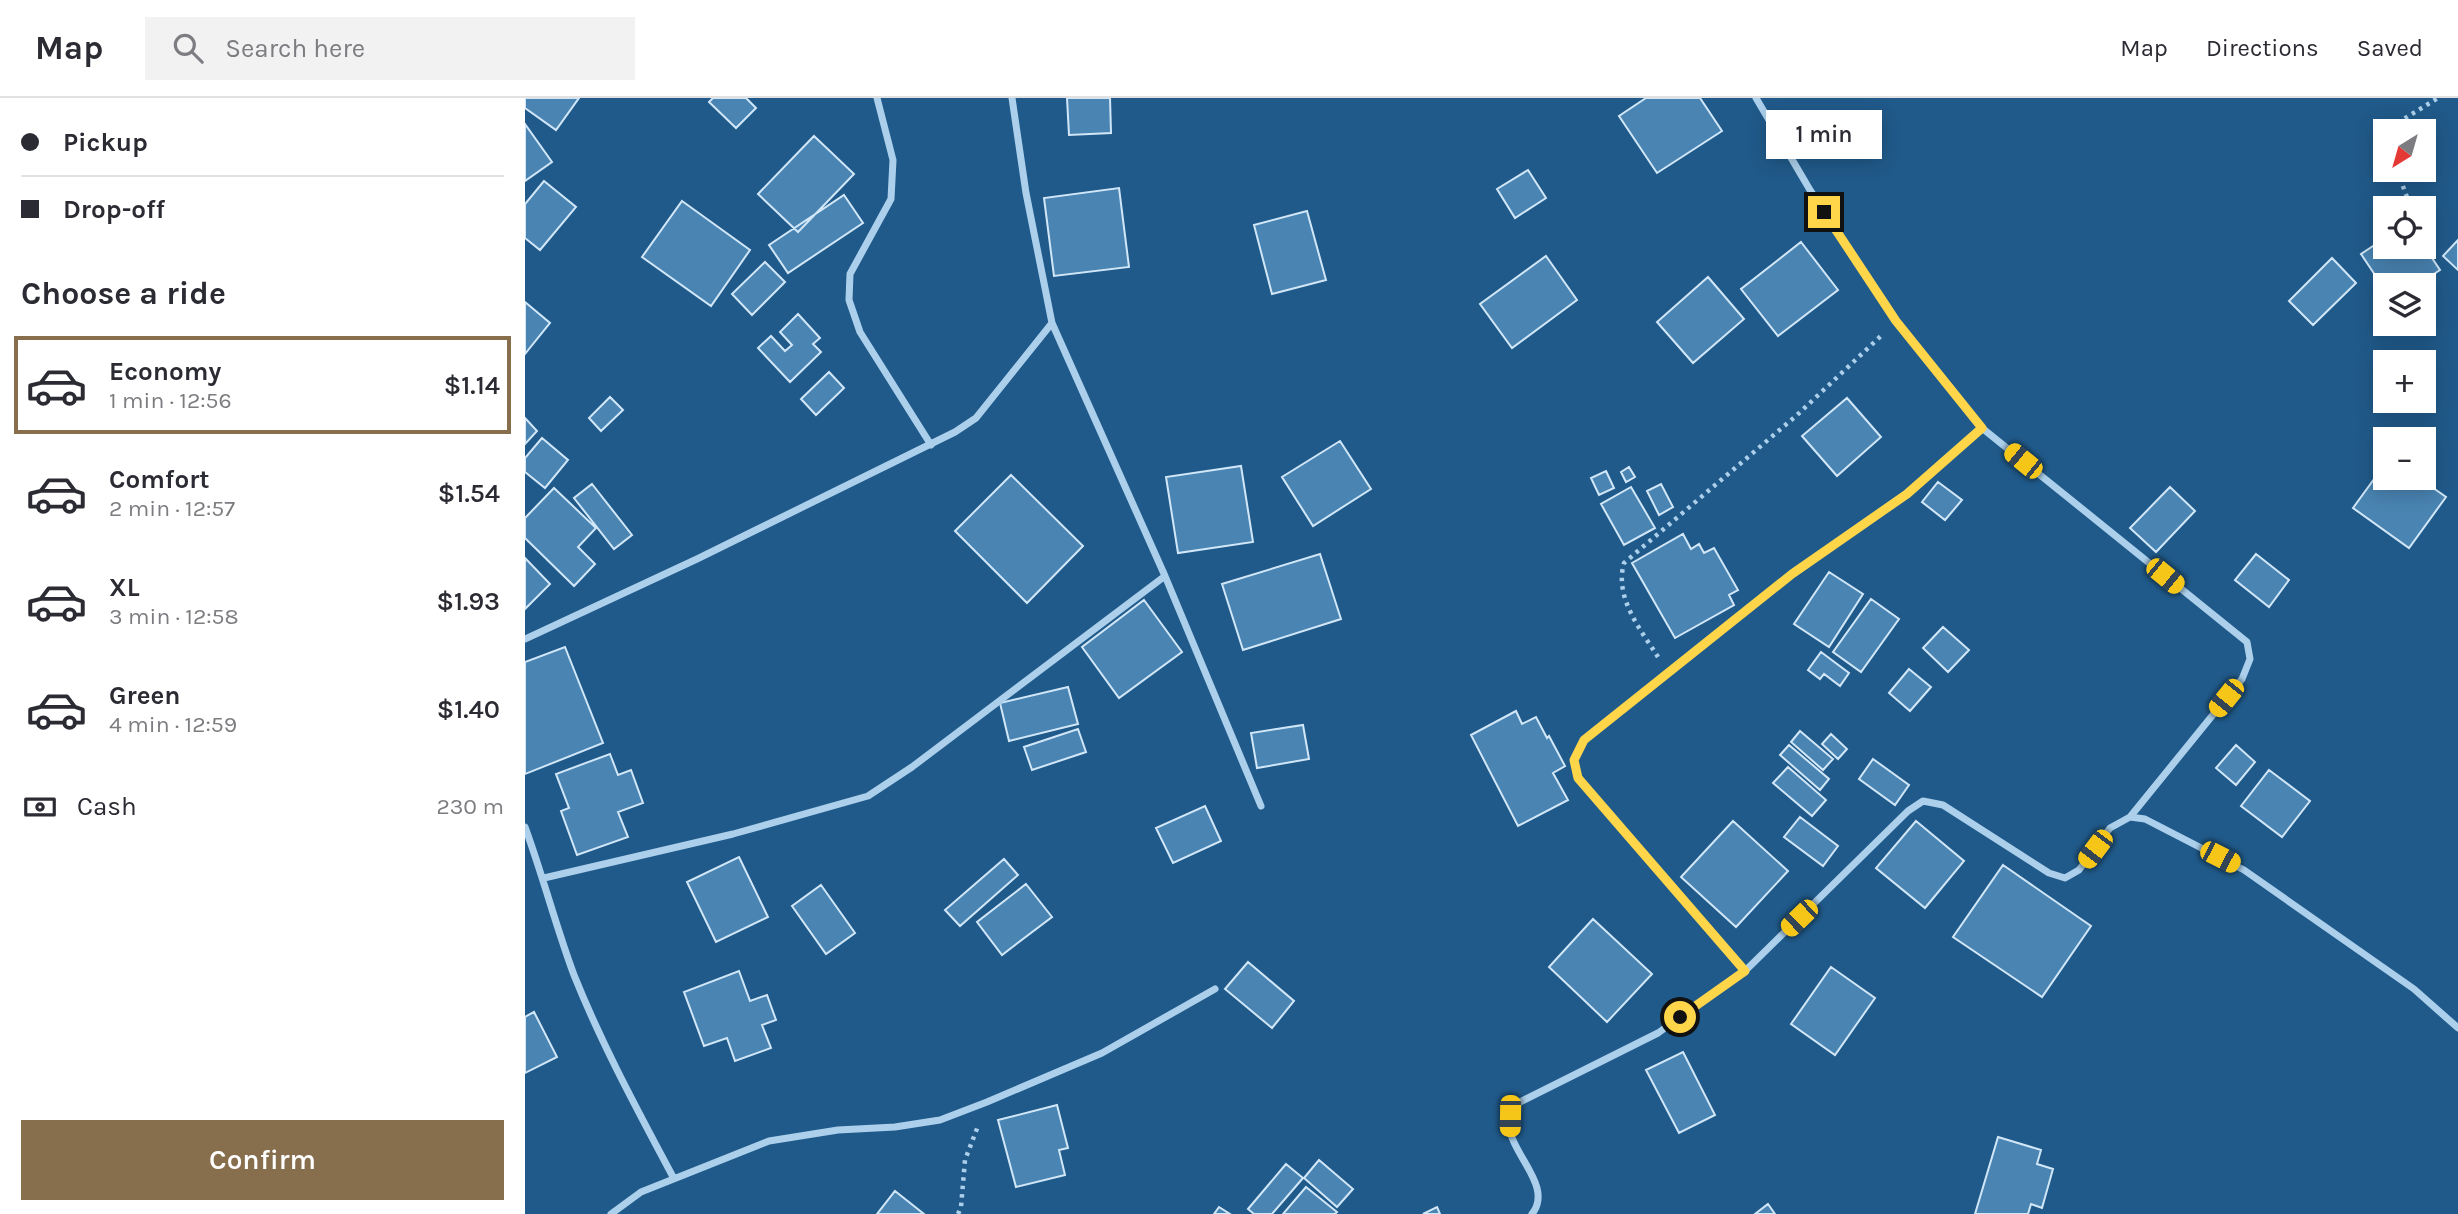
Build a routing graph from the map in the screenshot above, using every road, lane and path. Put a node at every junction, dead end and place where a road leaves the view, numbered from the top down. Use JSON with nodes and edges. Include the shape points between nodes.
{"nodes":[{"id":1,"x":877,"y":98,"type":"edge"},
{"id":2,"x":1012,"y":98,"type":"edge"},
{"id":3,"x":1756,"y":98,"type":"edge"},
{"id":4,"x":2438,"y":98,"type":"edge"},
{"id":5,"x":2404,"y":119,"type":"edge"},
{"id":6,"x":1896,"y":321,"type":"junction"},
{"id":7,"x":1052,"y":323,"type":"junction"},
{"id":8,"x":1982,"y":428,"type":"junction"},
{"id":9,"x":931,"y":445,"type":"junction"},
{"id":10,"x":1165,"y":576,"type":"junction"},
{"id":11,"x":525,"y":639,"type":"edge"},
{"id":12,"x":1669,"y":673,"type":"junction"},
{"id":13,"x":1261,"y":806,"type":"dead end"},
{"id":14,"x":2130,"y":817,"type":"junction"},
{"id":15,"x":525,"y":827,"type":"edge"},
{"id":16,"x":544,"y":878,"type":"junction"},
{"id":17,"x":1745,"y":971,"type":"junction"},
{"id":18,"x":1215,"y":989,"type":"dead end"},
{"id":19,"x":2458,"y":1028,"type":"edge"},
{"id":20,"x":987,"y":1102,"type":"junction"},
{"id":21,"x":673,"y":1177,"type":"junction"},
{"id":22,"x":611,"y":1214,"type":"edge"},
{"id":23,"x":958,"y":1214,"type":"edge"},
{"id":24,"x":1532,"y":1214,"type":"edge"}],
"edges":[{"from":1,"to":9,"type":"street","via":[[893,160],[891,199],[850,274],[849,300],[860,332]]},
{"from":2,"to":7,"type":"street"},
{"from":3,"to":6,"type":"street"},
{"from":4,"to":5,"type":"path"},
{"from":6,"to":8,"type":"street"},
{"from":6,"to":12,"type":"path","via":[[1796,416],[1624,563],[1621,586],[1630,612]]},
{"from":7,"to":9,"type":"street","via":[[976,418]]},
{"from":7,"to":10,"type":"street"},
{"from":8,"to":12,"type":"street","via":[[1907,494],[1792,574]]},
{"from":8,"to":14,"type":"street","via":[[2247,642],[2250,659],[2242,679]]},
{"from":9,"to":11,"type":"street"},
{"from":10,"to":13,"type":"street"},
{"from":10,"to":16,"type":"street","via":[[867,796],[733,834]]},
{"from":12,"to":17,"type":"street","via":[[1584,740],[1574,760],[1578,778]]},
{"from":14,"to":17,"type":"street","via":[[2111,828],[2079,870],[2065,878],[2049,873],[1943,806],[1923,801]]},
{"from":14,"to":19,"type":"street","via":[[2145,819],[2244,870],[2414,989]]},
{"from":15,"to":16,"type":"street"},
{"from":16,"to":21,"type":"street","via":[[574,973],[616,1071]]},
{"from":17,"to":24,"type":"street","via":[[1658,1032],[1518,1103],[1510,1116],[1510,1130],[1539,1192]]},
{"from":18,"to":20,"type":"street","via":[[1102,1053]]},
{"from":20,"to":21,"type":"street","via":[[940,1119],[895,1127],[769,1140]]},
{"from":20,"to":23,"type":"path","via":[[965,1160]]},
{"from":21,"to":22,"type":"street","via":[[641,1192]]}]}
